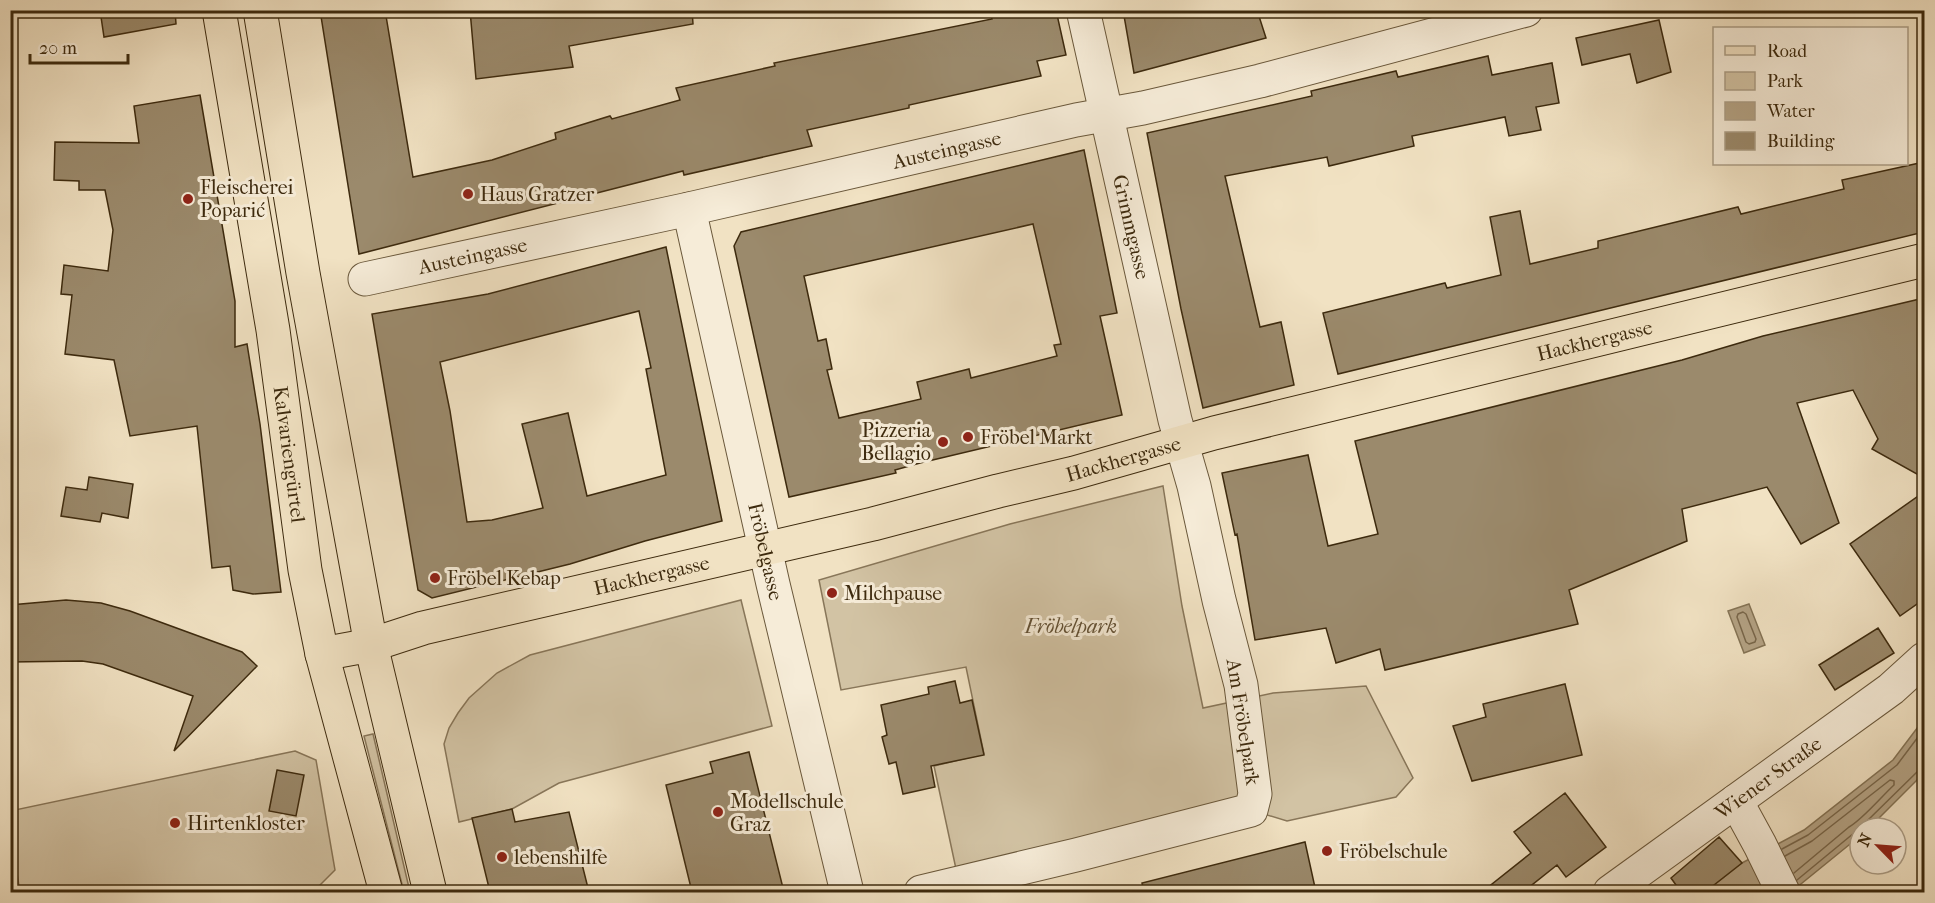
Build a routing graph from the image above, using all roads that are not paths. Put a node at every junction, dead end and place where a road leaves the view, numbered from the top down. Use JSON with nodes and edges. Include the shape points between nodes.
{"nodes":[{"id":1,"x":219,"y":10,"type":"edge"},
{"id":2,"x":260,"y":10,"type":"edge"},
{"id":3,"x":1083,"y":10,"type":"edge"},
{"id":4,"x":1526,"y":10,"type":"edge"},
{"id":5,"x":1106,"y":114,"type":"junction"},
{"id":6,"x":689,"y":209,"type":"junction"},
{"id":7,"x":1924,"y":260,"type":"edge"},
{"id":8,"x":365,"y":279,"type":"dead end"},
{"id":9,"x":1181,"y":442,"type":"junction"},
{"id":10,"x":766,"y":549,"type":"junction"},
{"id":11,"x":371,"y":645,"type":"junction"},
{"id":12,"x":322,"y":654,"type":"junction"},
{"id":13,"x":1924,"y":659,"type":"edge"},
{"id":14,"x":1736,"y":801,"type":"junction"},
{"id":15,"x":386,"y":892,"type":"edge"},
{"id":16,"x":430,"y":892,"type":"edge"},
{"id":17,"x":847,"y":892,"type":"edge"},
{"id":18,"x":921,"y":892,"type":"edge"},
{"id":19,"x":1610,"y":892,"type":"edge"},
{"id":20,"x":1783,"y":892,"type":"edge"}],
"edges":[{"from":1,"to":12,"type":"main road","name":"Kalvariengürtel","via":[[273,330],[305,570]]},
{"from":2,"to":11,"type":"main road"},
{"from":3,"to":5,"type":"street","name":"Grimmgasse"},
{"from":4,"to":5,"type":"street","name":"Austeingasse","via":[[1260,81]]},
{"from":5,"to":6,"type":"street","name":"Austeingasse"},
{"from":5,"to":9,"type":"street","name":"Grimmgasse"},
{"from":6,"to":8,"type":"street","name":"Austeingasse"},
{"from":6,"to":10,"type":"street","name":"Fröbelgasse"},
{"from":7,"to":9,"type":"main road","name":"Hackhergasse"},
{"from":9,"to":10,"type":"main road","name":"Hackhergasse","via":[[1074,473]]},
{"from":9,"to":18,"type":"street","name":"Am Fröbelpark","via":[[1241,685],[1255,794],[1251,810]]},
{"from":10,"to":11,"type":"main road","name":"Hackhergasse","via":[[423,628]]},
{"from":10,"to":17,"type":"street","name":"Fröbelgasse"},
{"from":11,"to":12,"type":"main road","name":"Hackhergasse"},
{"from":11,"to":16,"type":"main road"},
{"from":12,"to":15,"type":"main road","name":"Kalvariengürtel"},
{"from":13,"to":14,"type":"street","name":"Wiener Straße","via":[[1891,689]]},
{"from":14,"to":19,"type":"street","name":"Wiener Straße"},
{"from":14,"to":20,"type":"street"}]}
